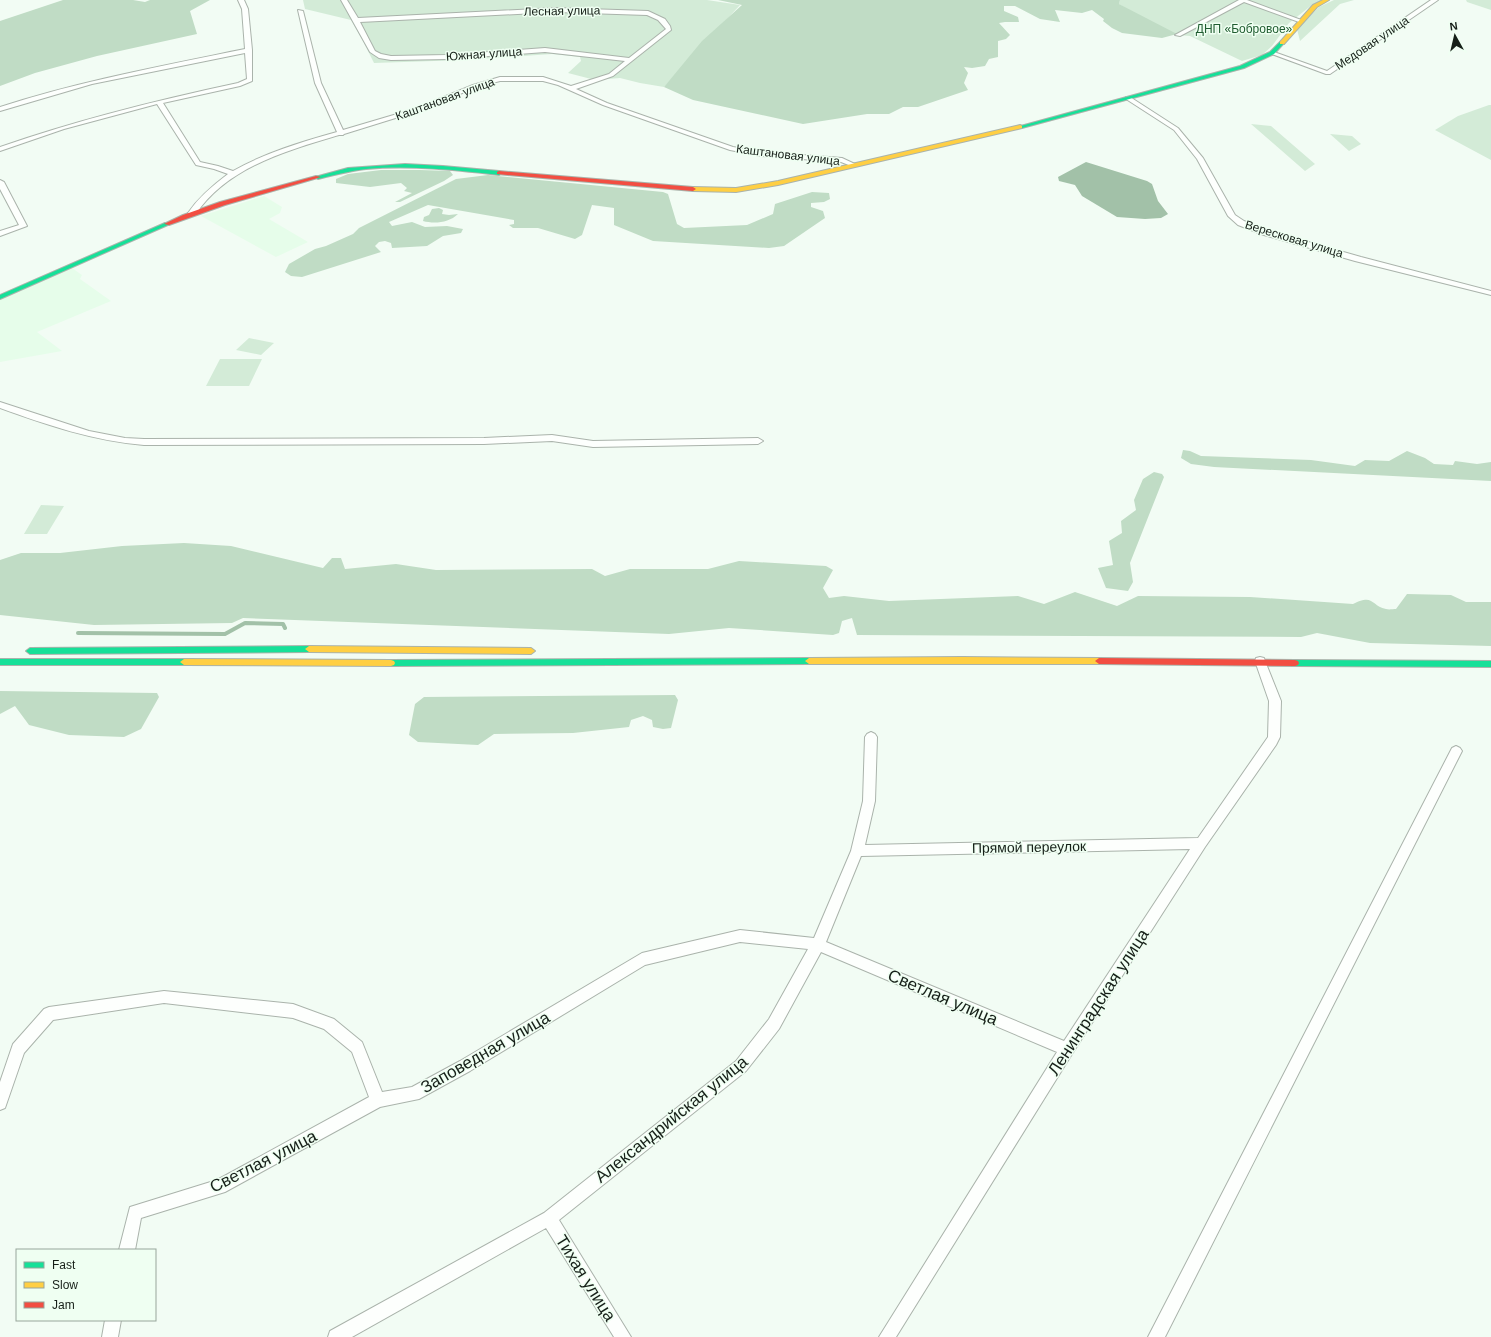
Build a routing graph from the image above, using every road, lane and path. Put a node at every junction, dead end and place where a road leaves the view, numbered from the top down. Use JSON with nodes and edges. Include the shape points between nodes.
{"nodes":[{"id":1,"x":241,"y":0,"type":"edge"},
{"id":2,"x":344,"y":0,"type":"edge"},
{"id":3,"x":1243,"y":0,"type":"edge"},
{"id":4,"x":1327,"y":0,"type":"edge"},
{"id":5,"x":1435,"y":0,"type":"edge"},
{"id":6,"x":300,"y":11,"type":"dead end"},
{"id":7,"x":356,"y":20,"type":"junction"},
{"id":8,"x":1301,"y":21,"type":"junction"},
{"id":9,"x":1178,"y":35,"type":"dead end"},
{"id":10,"x":249,"y":50,"type":"junction"},
{"id":11,"x":1272,"y":53,"type":"junction"},
{"id":12,"x":631,"y":60,"type":"junction"},
{"id":13,"x":572,"y":88,"type":"junction"},
{"id":14,"x":1128,"y":98,"type":"junction"},
{"id":15,"x":159,"y":102,"type":"junction"},
{"id":16,"x":0,"y":109,"type":"edge"},
{"id":17,"x":341,"y":134,"type":"junction"},
{"id":18,"x":0,"y":150,"type":"edge"},
{"id":19,"x":854,"y":165,"type":"junction"},
{"id":20,"x":233,"y":174,"type":"junction"},
{"id":21,"x":0,"y":182,"type":"edge"},
{"id":22,"x":2,"y":191,"type":"edge"},
{"id":23,"x":192,"y":213,"type":"junction"},
{"id":24,"x":0,"y":234,"type":"edge"},
{"id":25,"x":1491,"y":293,"type":"edge"},
{"id":26,"x":0,"y":297,"type":"edge"},
{"id":27,"x":0,"y":405,"type":"edge"},
{"id":28,"x":758,"y":441,"type":"dead end"},
{"id":29,"x":24,"y":651,"type":"dead end"},
{"id":30,"x":540,"y":652,"type":"dead end"},
{"id":31,"x":587,"y":653,"type":"dead end"},
{"id":32,"x":918,"y":660,"type":"junction"},
{"id":33,"x":0,"y":662,"type":"edge"},
{"id":34,"x":1260,"y":662,"type":"junction"},
{"id":35,"x":1491,"y":664,"type":"edge"},
{"id":36,"x":871,"y":737,"type":"dead end"},
{"id":37,"x":1456,"y":751,"type":"dead end"},
{"id":38,"x":1201,"y":843,"type":"junction"},
{"id":39,"x":857,"y":851,"type":"junction"},
{"id":40,"x":818,"y":945,"type":"junction"},
{"id":41,"x":1068,"y":1049,"type":"junction"},
{"id":42,"x":378,"y":1100,"type":"junction"},
{"id":43,"x":0,"y":1103,"type":"edge"},
{"id":44,"x":549,"y":1218,"type":"junction"},
{"id":45,"x":127,"y":1249,"type":"edge"},
{"id":46,"x":113,"y":1321,"type":"edge"},
{"id":47,"x":618,"y":1335,"type":"edge"},
{"id":48,"x":110,"y":1337,"type":"edge"},
{"id":49,"x":336,"y":1337,"type":"edge"},
{"id":50,"x":886,"y":1337,"type":"edge"},
{"id":51,"x":1156,"y":1337,"type":"edge"}],
"edges":[{"from":1,"to":10,"type":"street","via":[[245,9]]},
{"from":2,"to":7,"type":"street"},
{"from":3,"to":8,"type":"street"},
{"from":3,"to":9,"type":"street"},
{"from":4,"to":8,"type":"main road","via":[[1315,6]]},
{"from":5,"to":11,"type":"street","name":"Медовая улица","via":[[1328,73]]},
{"from":6,"to":17,"type":"street","via":[[318,83]]},
{"from":7,"to":12,"type":"street","name":"Южная улица","via":[[373,52],[391,58],[545,50]]},
{"from":7,"to":12,"type":"street","name":"Лесная улица","via":[[556,10],[620,11],[648,13],[659,17],[669,28]]},
{"from":8,"to":11,"type":"main road"},
{"from":10,"to":15,"type":"street","via":[[250,80]]},
{"from":10,"to":16,"type":"street","via":[[129,74]]},
{"from":11,"to":14,"type":"main road","via":[[1242,67]]},
{"from":12,"to":13,"type":"street","name":"Лесная улица","via":[[611,74]]},
{"from":13,"to":17,"type":"street","name":"Каштановая улица","via":[[543,78],[500,79]]},
{"from":13,"to":19,"type":"street","name":"Каштановая улица","via":[[604,104],[732,149],[761,154],[842,160]]},
{"from":14,"to":19,"type":"main road","via":[[1031,125]]},
{"from":14,"to":25,"type":"street","name":"Вересковая улица","via":[[1176,129],[1200,158],[1232,216],[1241,223],[1358,259]]},
{"from":15,"to":18,"type":"street","via":[[62,128]]},
{"from":15,"to":20,"type":"street","via":[[198,164],[216,167]]},
{"from":17,"to":20,"type":"street","name":"Каштановая улица","via":[[293,147],[254,162]]},
{"from":19,"to":23,"type":"main road","via":[[736,190],[573,180],[438,166],[372,167],[318,177]]},
{"from":20,"to":23,"type":"street","name":"Каштановая улица","via":[[210,190]]},
{"from":21,"to":22,"type":"street"},
{"from":22,"to":24,"type":"street","via":[[22,226]]},
{"from":23,"to":26,"type":"main road"},
{"from":27,"to":28,"type":"street","via":[[102,438],[154,443],[476,441],[552,438],[593,444]]},
{"from":29,"to":30,"type":"main road","via":[[288,649]]},
{"from":31,"to":32,"type":"main road"},
{"from":32,"to":33,"type":"main road","via":[[649,663]]},
{"from":32,"to":34,"type":"main road"},
{"from":34,"to":35,"type":"main road"},
{"from":34,"to":38,"type":"street","name":"Ленинградская улица","via":[[1275,701],[1274,736]]},
{"from":36,"to":39,"type":"street","name":"Александрийская улица","via":[[869,801]]},
{"from":37,"to":51,"type":"street"},
{"from":38,"to":39,"type":"street","name":"Прямой переулок"},
{"from":38,"to":41,"type":"street","name":"Ленинградская улица"},
{"from":39,"to":40,"type":"street","name":"Александрийская улица"},
{"from":40,"to":41,"type":"street","name":"Светлая улица"},
{"from":40,"to":42,"type":"street","name":"Заповедная улица","via":[[740,936],[642,959],[466,1066],[414,1094]]},
{"from":40,"to":44,"type":"street","name":"Александрийская улица","via":[[774,1024],[741,1066]]},
{"from":41,"to":50,"type":"street","name":"Ленинградская улица"},
{"from":42,"to":43,"type":"street","via":[[357,1047],[329,1024],[293,1011],[164,998],[49,1014],[18,1049]]},
{"from":42,"to":45,"type":"street","name":"Светлая улица","via":[[220,1187],[135,1212]]},
{"from":44,"to":47,"type":"street","name":"Тихая улица"},
{"from":44,"to":49,"type":"street","name":"Александрийская улица"},
{"from":46,"to":48,"type":"street"}]}
